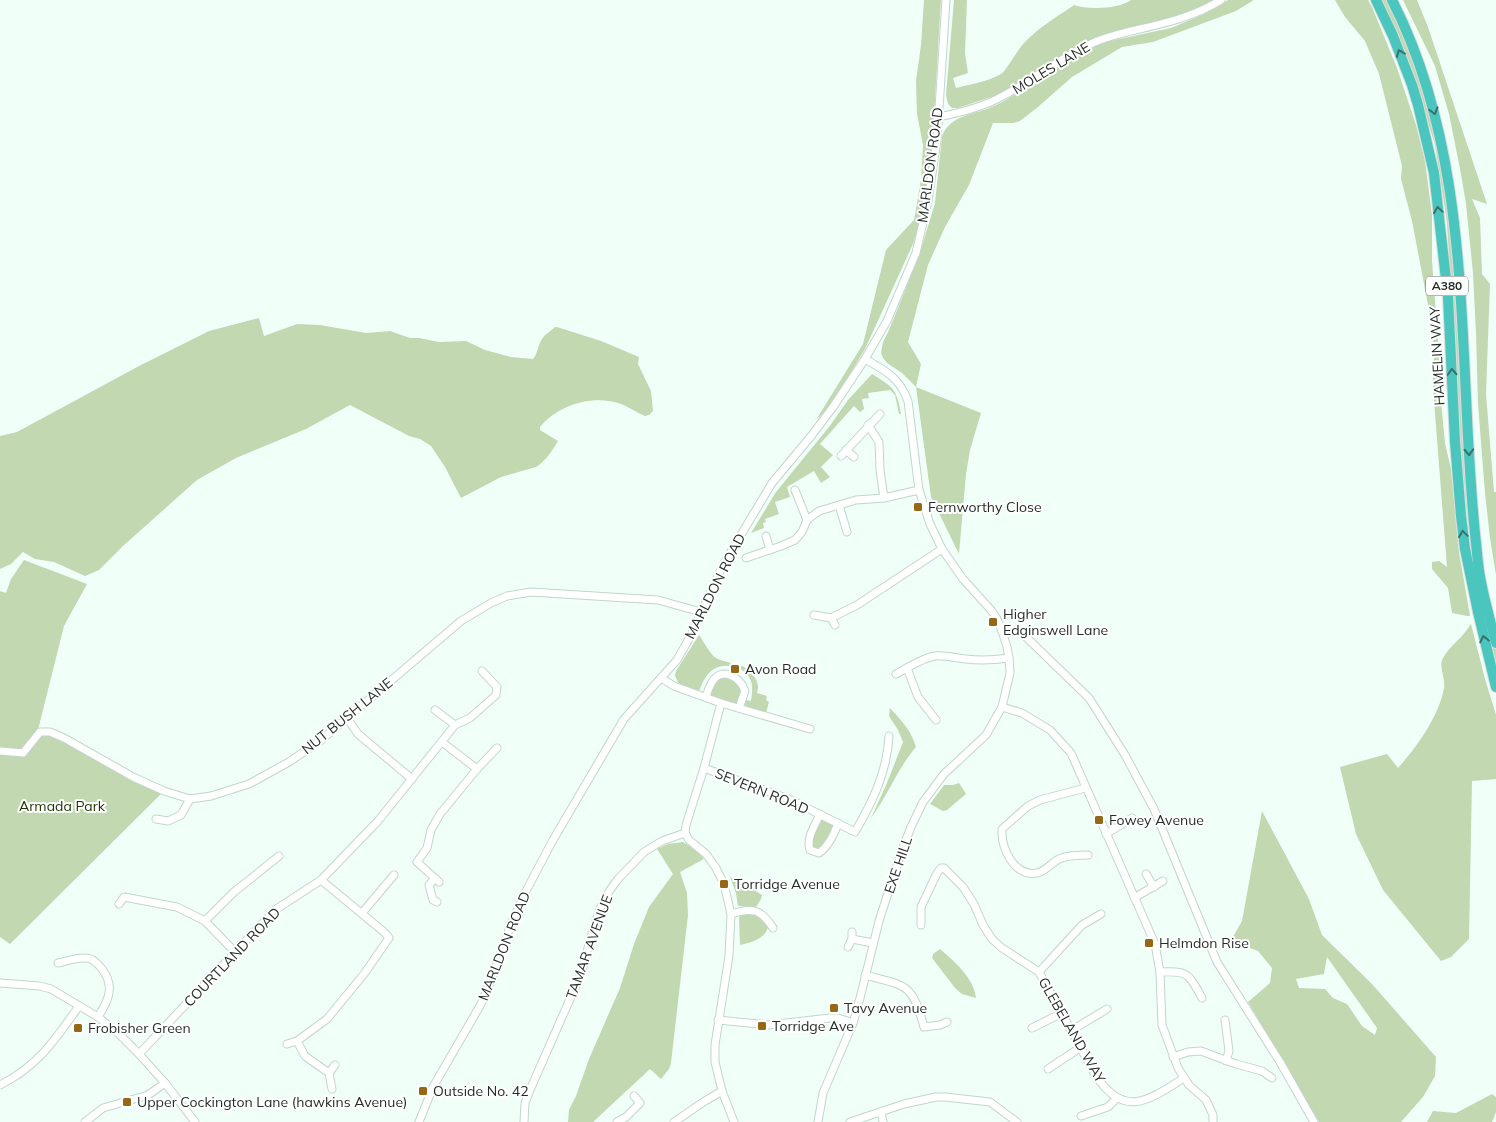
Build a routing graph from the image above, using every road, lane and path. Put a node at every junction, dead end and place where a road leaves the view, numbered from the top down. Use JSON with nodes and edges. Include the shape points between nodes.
{"nodes":[{"id":1,"x":946,"y":0,"type":"edge"},
{"id":2,"x":1221,"y":0,"type":"edge"},
{"id":3,"x":1376,"y":0,"type":"edge"},
{"id":4,"x":1392,"y":0,"type":"edge"},
{"id":5,"x":938,"y":117,"type":"junction"},
{"id":6,"x":865,"y":359,"type":"junction"},
{"id":7,"x":880,"y":414,"type":"dead end"},
{"id":8,"x":868,"y":426,"type":"junction"},
{"id":9,"x":854,"y":457,"type":"dead end"},
{"id":10,"x":795,"y":490,"type":"dead end"},
{"id":11,"x":919,"y":490,"type":"junction"},
{"id":12,"x":884,"y":498,"type":"junction"},
{"id":13,"x":839,"y":505,"type":"junction"},
{"id":14,"x":808,"y":520,"type":"junction"},
{"id":15,"x":847,"y":532,"type":"dead end"},
{"id":16,"x":766,"y":536,"type":"dead end"},
{"id":17,"x":942,"y":549,"type":"junction"},
{"id":18,"x":770,"y":550,"type":"junction"},
{"id":19,"x":746,"y":558,"type":"dead end"},
{"id":20,"x":701,"y":612,"type":"junction"},
{"id":21,"x":814,"y":615,"type":"dead end"},
{"id":22,"x":831,"y":618,"type":"junction"},
{"id":23,"x":835,"y":625,"type":"dead end"},
{"id":24,"x":1002,"y":631,"type":"junction"},
{"id":25,"x":1496,"y":643,"type":"edge"},
{"id":26,"x":1009,"y":658,"type":"junction"},
{"id":27,"x":908,"y":668,"type":"junction"},
{"id":28,"x":482,"y":671,"type":"dead end"},
{"id":29,"x":896,"y":674,"type":"dead end"},
{"id":30,"x":661,"y":678,"type":"junction"},
{"id":31,"x":1496,"y":687,"type":"edge"},
{"id":32,"x":497,"y":691,"type":"junction"},
{"id":33,"x":506,"y":694,"type":"dead end"},
{"id":34,"x":706,"y":698,"type":"junction"},
{"id":35,"x":722,"y":703,"type":"junction"},
{"id":36,"x":1002,"y":707,"type":"junction"},
{"id":37,"x":739,"y":708,"type":"junction"},
{"id":38,"x":436,"y":710,"type":"dead end"},
{"id":39,"x":346,"y":718,"type":"junction"},
{"id":40,"x":936,"y":720,"type":"dead end"},
{"id":41,"x":455,"y":725,"type":"junction"},
{"id":42,"x":810,"y":729,"type":"dead end"},
{"id":43,"x":892,"y":741,"type":"dead end"},
{"id":44,"x":442,"y":742,"type":"junction"},
{"id":45,"x":496,"y":748,"type":"dead end"},
{"id":46,"x":0,"y":751,"type":"edge"},
{"id":47,"x":704,"y":768,"type":"junction"},
{"id":48,"x":477,"y":769,"type":"junction"},
{"id":49,"x":412,"y":779,"type":"junction"},
{"id":50,"x":1085,"y":788,"type":"junction"},
{"id":51,"x":190,"y":799,"type":"junction"},
{"id":52,"x":820,"y":814,"type":"junction"},
{"id":53,"x":1132,"y":818,"type":"dead end"},
{"id":54,"x":156,"y":819,"type":"dead end"},
{"id":55,"x":838,"y":823,"type":"junction"},
{"id":56,"x":686,"y":833,"type":"junction"},
{"id":57,"x":1106,"y":834,"type":"junction"},
{"id":58,"x":1088,"y":855,"type":"dead end"},
{"id":59,"x":280,"y":856,"type":"dead end"},
{"id":60,"x":1146,"y":874,"type":"dead end"},
{"id":61,"x":394,"y":875,"type":"dead end"},
{"id":62,"x":322,"y":880,"type":"junction"},
{"id":63,"x":1163,"y":881,"type":"dead end"},
{"id":64,"x":1154,"y":887,"type":"junction"},
{"id":65,"x":122,"y":888,"type":"dead end"},
{"id":66,"x":124,"y":897,"type":"junction"},
{"id":67,"x":1134,"y":898,"type":"junction"},
{"id":68,"x":437,"y":902,"type":"dead end"},
{"id":69,"x":119,"y":904,"type":"dead end"},
{"id":70,"x":362,"y":913,"type":"junction"},
{"id":71,"x":731,"y":914,"type":"junction"},
{"id":72,"x":1101,"y":914,"type":"dead end"},
{"id":73,"x":205,"y":921,"type":"junction"},
{"id":74,"x":921,"y":925,"type":"dead end"},
{"id":75,"x":773,"y":928,"type":"dead end"},
{"id":76,"x":873,"y":943,"type":"junction"},
{"id":77,"x":848,"y":947,"type":"dead end"},
{"id":78,"x":235,"y":952,"type":"junction"},
{"id":79,"x":58,"y":963,"type":"dead end"},
{"id":80,"x":1039,"y":972,"type":"junction"},
{"id":81,"x":1160,"y":972,"type":"junction"},
{"id":82,"x":865,"y":976,"type":"junction"},
{"id":83,"x":0,"y":983,"type":"edge"},
{"id":84,"x":1202,"y":998,"type":"dead end"},
{"id":85,"x":79,"y":1006,"type":"junction"},
{"id":86,"x":1107,"y":1008,"type":"dead end"},
{"id":87,"x":1062,"y":1013,"type":"junction"},
{"id":88,"x":98,"y":1017,"type":"junction"},
{"id":89,"x":718,"y":1020,"type":"junction"},
{"id":90,"x":1225,"y":1020,"type":"dead end"},
{"id":91,"x":947,"y":1022,"type":"dead end"},
{"id":92,"x":853,"y":1023,"type":"junction"},
{"id":93,"x":1032,"y":1028,"type":"dead end"},
{"id":94,"x":1072,"y":1030,"type":"junction"},
{"id":95,"x":297,"y":1040,"type":"junction"},
{"id":96,"x":287,"y":1044,"type":"dead end"},
{"id":97,"x":1081,"y":1047,"type":"junction"},
{"id":98,"x":139,"y":1054,"type":"junction"},
{"id":99,"x":1173,"y":1057,"type":"junction"},
{"id":100,"x":1226,"y":1061,"type":"junction"},
{"id":101,"x":335,"y":1065,"type":"dead end"},
{"id":102,"x":1048,"y":1069,"type":"dead end"},
{"id":103,"x":329,"y":1073,"type":"junction"},
{"id":104,"x":1184,"y":1078,"type":"junction"},
{"id":105,"x":1272,"y":1078,"type":"dead end"},
{"id":106,"x":165,"y":1083,"type":"junction"},
{"id":107,"x":0,"y":1085,"type":"edge"},
{"id":108,"x":332,"y":1088,"type":"dead end"},
{"id":109,"x":722,"y":1091,"type":"junction"},
{"id":110,"x":634,"y":1096,"type":"dead end"},
{"id":111,"x":1117,"y":1098,"type":"junction"},
{"id":112,"x":881,"y":1112,"type":"junction"},
{"id":113,"x":1081,"y":1116,"type":"dead end"},
{"id":114,"x":85,"y":1122,"type":"edge"},
{"id":115,"x":195,"y":1122,"type":"edge"},
{"id":116,"x":419,"y":1122,"type":"edge"},
{"id":117,"x":524,"y":1122,"type":"edge"},
{"id":118,"x":617,"y":1122,"type":"edge"},
{"id":119,"x":674,"y":1122,"type":"edge"},
{"id":120,"x":734,"y":1122,"type":"edge"},
{"id":121,"x":818,"y":1122,"type":"edge"},
{"id":122,"x":850,"y":1122,"type":"edge"},
{"id":123,"x":883,"y":1122,"type":"edge"},
{"id":124,"x":1017,"y":1122,"type":"edge"},
{"id":125,"x":1213,"y":1122,"type":"edge"},
{"id":126,"x":1314,"y":1122,"type":"edge"}],
"edges":[{"from":1,"to":5,"type":"street","name":"MARLDON ROAD"},
{"from":2,"to":5,"type":"street","name":"MOLES LANE","via":[[1172,22],[1097,41],[1065,56],[998,98],[966,111]]},
{"from":31,"to":3,"type":"highway","name":"HAMELIN WAY","number":"A380","one_way":true,"via":[[1465,549],[1461,516],[1448,297],[1434,173],[1412,86]]},
{"from":4,"to":25,"type":"highway","name":"HAMELIN WAY","number":"A380","one_way":true,"via":[[1428,90],[1450,184],[1460,279],[1473,518],[1480,576]]},
{"from":5,"to":6,"type":"street","name":"MARLDON ROAD","via":[[928,201],[916,253],[887,321]]},
{"from":6,"to":11,"type":"street","via":[[904,388]]},
{"from":6,"to":20,"type":"street","name":"MARLDON ROAD","via":[[828,414],[772,483],[723,564]]},
{"from":7,"to":8,"type":"street"},
{"from":8,"to":9,"type":"street","via":[[843,453]]},
{"from":8,"to":12,"type":"street","via":[[879,442]]},
{"from":10,"to":14,"type":"street"},
{"from":11,"to":12,"type":"street"},
{"from":11,"to":17,"type":"street"},
{"from":12,"to":13,"type":"street"},
{"from":13,"to":14,"type":"street","via":[[819,511]]},
{"from":13,"to":15,"type":"street"},
{"from":14,"to":18,"type":"street","via":[[794,540]]},
{"from":16,"to":18,"type":"street"},
{"from":17,"to":22,"type":"street","via":[[857,605]]},
{"from":17,"to":24,"type":"street","via":[[990,610]]},
{"from":18,"to":19,"type":"street"},
{"from":20,"to":30,"type":"street","name":"MARLDON ROAD","via":[[677,660]]},
{"from":20,"to":39,"type":"street","name":"NUT BUSH LANE","via":[[658,600],[531,592],[507,596],[461,622]]},
{"from":21,"to":22,"type":"street"},
{"from":22,"to":23,"type":"street"},
{"from":24,"to":26,"type":"street","name":"EXE HILL"},
{"from":24,"to":126,"type":"street","via":[[1016,631],[1026,637],[1089,698],[1154,809],[1217,962]]},
{"from":26,"to":27,"type":"street","via":[[980,660],[933,656]]},
{"from":26,"to":36,"type":"street","name":"EXE HILL","via":[[1010,673]]},
{"from":27,"to":29,"type":"street"},
{"from":27,"to":40,"type":"street","via":[[918,697]]},
{"from":28,"to":32,"type":"street","via":[[497,686]]},
{"from":30,"to":34,"type":"street"},
{"from":30,"to":116,"type":"street","name":"MARLDON ROAD","via":[[624,718],[530,882],[481,1004],[433,1087]]},
{"from":32,"to":33,"type":"street"},
{"from":32,"to":41,"type":"street","name":"COURTLAND ROAD","via":[[470,718]]},
{"from":34,"to":35,"type":"street"},
{"from":34,"to":37,"type":"street","via":[[715,678],[728,674],[739,680],[745,691]]},
{"from":35,"to":37,"type":"street"},
{"from":35,"to":47,"type":"street"},
{"from":36,"to":50,"type":"street","via":[[1022,713],[1050,730],[1070,753]]},
{"from":36,"to":76,"type":"street","name":"EXE HILL","via":[[986,735],[944,774],[923,802],[902,850]]},
{"from":37,"to":42,"type":"street"},
{"from":38,"to":41,"type":"street"},
{"from":39,"to":49,"type":"street","via":[[358,734]]},
{"from":39,"to":51,"type":"street","name":"NUT BUSH LANE","via":[[320,741],[249,784]]},
{"from":41,"to":44,"type":"street","name":"COURTLAND ROAD"},
{"from":43,"to":55,"type":"street","name":"SEVERN ROAD","via":[[881,780],[855,832]]},
{"from":44,"to":48,"type":"street"},
{"from":44,"to":49,"type":"street","name":"COURTLAND ROAD"},
{"from":45,"to":48,"type":"street"},
{"from":46,"to":51,"type":"street","name":"NUT BUSH LANE","via":[[23,753],[40,732],[50,732],[133,777]]},
{"from":47,"to":52,"type":"street","name":"SEVERN ROAD"},
{"from":47,"to":56,"type":"street"},
{"from":48,"to":68,"type":"street","via":[[440,814],[431,830],[427,848],[417,862],[437,880],[429,885],[433,900]]},
{"from":49,"to":62,"type":"street","name":"COURTLAND ROAD","via":[[378,821]]},
{"from":50,"to":57,"type":"street"},
{"from":50,"to":58,"type":"street","via":[[1028,806],[1002,829],[1001,836],[1008,859],[1023,871],[1038,873],[1062,858]]},
{"from":51,"to":54,"type":"street","via":[[181,815],[168,821]]},
{"from":52,"to":55,"type":"street","name":"SEVERN ROAD"},
{"from":52,"to":55,"type":"street","name":"SEVERN ROAD","via":[[809,838],[810,850],[819,853],[825,848]]},
{"from":53,"to":57,"type":"street"},
{"from":56,"to":71,"type":"street","via":[[716,868],[724,884]]},
{"from":56,"to":117,"type":"street","name":"TAMAR AVENUE","via":[[662,841],[644,852],[618,879],[602,904],[581,974],[530,1090]]},
{"from":57,"to":67,"type":"street"},
{"from":59,"to":73,"type":"street","via":[[234,892]]},
{"from":60,"to":64,"type":"street"},
{"from":61,"to":70,"type":"street"},
{"from":62,"to":70,"type":"street"},
{"from":62,"to":78,"type":"street","name":"COURTLAND ROAD","via":[[275,910]]},
{"from":63,"to":64,"type":"street"},
{"from":64,"to":67,"type":"street"},
{"from":65,"to":66,"type":"street"},
{"from":66,"to":69,"type":"street"},
{"from":66,"to":73,"type":"street","via":[[176,907]]},
{"from":67,"to":81,"type":"street","via":[[1155,944]]},
{"from":70,"to":95,"type":"street","via":[[389,938],[327,1019]]},
{"from":71,"to":75,"type":"street","via":[[752,910],[764,916]]},
{"from":71,"to":89,"type":"street"},
{"from":72,"to":80,"type":"street","name":"GLEBELAND WAY","via":[[1082,925]]},
{"from":73,"to":78,"type":"street"},
{"from":74,"to":80,"type":"street","name":"GLEBELAND WAY","via":[[921,907],[937,873],[944,868],[963,887],[992,939]]},
{"from":76,"to":77,"type":"street","via":[[852,936]]},
{"from":76,"to":82,"type":"street","name":"EXE HILL"},
{"from":78,"to":98,"type":"street","name":"COURTLAND ROAD"},
{"from":79,"to":88,"type":"street","via":[[87,958],[95,961],[106,975],[110,989]]},
{"from":80,"to":87,"type":"street","name":"GLEBELAND WAY"},
{"from":81,"to":84,"type":"street","via":[[1184,972]]},
{"from":81,"to":99,"type":"street","via":[[1162,1025]]},
{"from":82,"to":91,"type":"street","via":[[906,988],[915,998],[924,1027]]},
{"from":82,"to":92,"type":"street","name":"EXE HILL"},
{"from":83,"to":85,"type":"street","via":[[51,989]]},
{"from":85,"to":88,"type":"street"},
{"from":85,"to":107,"type":"street","via":[[51,1046],[16,1077]]},
{"from":86,"to":94,"type":"street"},
{"from":87,"to":93,"type":"street"},
{"from":87,"to":94,"type":"street","name":"GLEBELAND WAY"},
{"from":88,"to":98,"type":"street"},
{"from":89,"to":92,"type":"street","via":[[768,1025],[838,1018]]},
{"from":89,"to":109,"type":"street","via":[[714,1045]]},
{"from":90,"to":100,"type":"street","via":[[1229,1050]]},
{"from":92,"to":121,"type":"street","name":"EXE HILL","via":[[823,1093]]},
{"from":94,"to":97,"type":"street","name":"GLEBELAND WAY"},
{"from":95,"to":96,"type":"street"},
{"from":95,"to":103,"type":"street","via":[[305,1056]]},
{"from":97,"to":102,"type":"street"},
{"from":97,"to":111,"type":"street","name":"GLEBELAND WAY","via":[[1103,1086]]},
{"from":98,"to":106,"type":"street"},
{"from":99,"to":100,"type":"street","via":[[1201,1051]]},
{"from":99,"to":104,"type":"street"},
{"from":100,"to":105,"type":"street","via":[[1262,1070]]},
{"from":101,"to":103,"type":"street"},
{"from":103,"to":108,"type":"street"},
{"from":104,"to":111,"type":"street","via":[[1144,1101]]},
{"from":104,"to":125,"type":"street","via":[[1206,1100]]},
{"from":106,"to":114,"type":"street","via":[[148,1095],[103,1108]]},
{"from":106,"to":115,"type":"street"},
{"from":109,"to":119,"type":"street"},
{"from":109,"to":120,"type":"street"},
{"from":110,"to":118,"type":"street","via":[[640,1103]]},
{"from":111,"to":113,"type":"street","via":[[1108,1107]]},
{"from":112,"to":122,"type":"street"},
{"from":112,"to":123,"type":"street"},
{"from":112,"to":124,"type":"street","via":[[936,1097],[952,1097],[990,1102]]}]}
